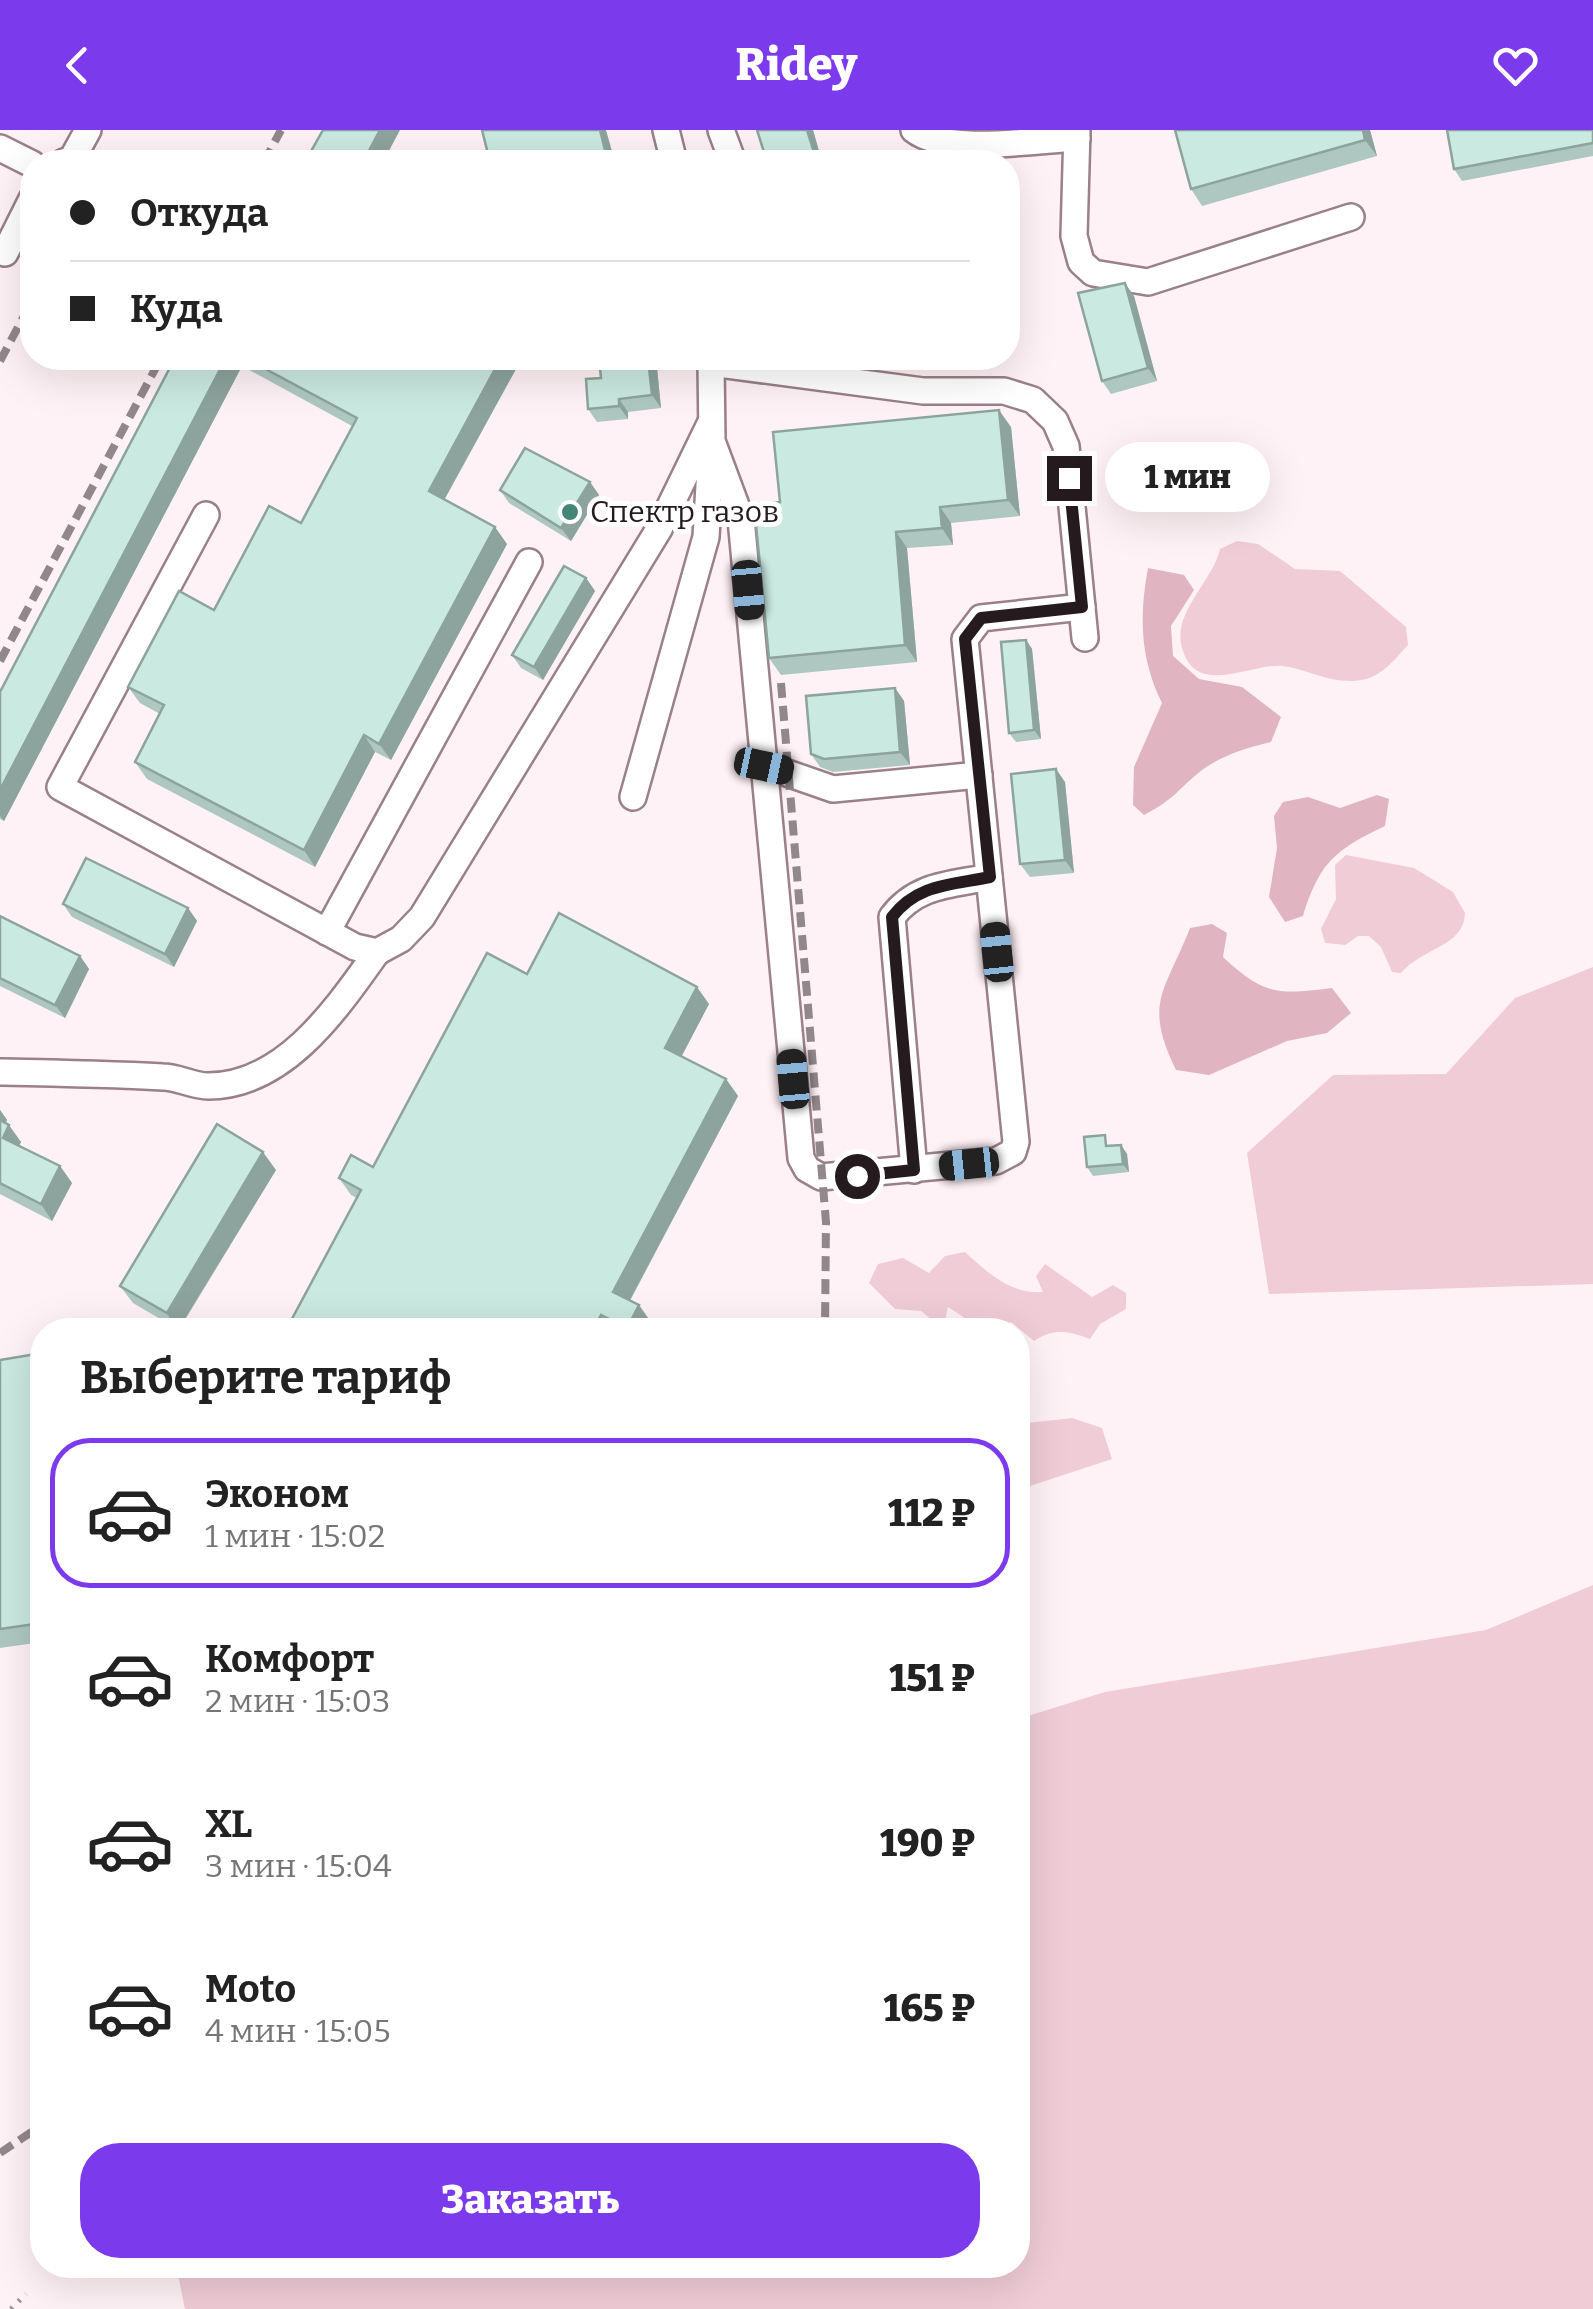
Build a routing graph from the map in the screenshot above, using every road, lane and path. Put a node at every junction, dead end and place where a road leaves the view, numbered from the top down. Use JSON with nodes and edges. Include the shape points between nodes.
{"nodes":[{"id":1,"x":914,"y":130,"type":"edge"},
{"id":2,"x":1077,"y":134,"type":"edge"},
{"id":3,"x":1351,"y":216,"type":"dead end"},
{"id":4,"x":20,"y":224,"type":"edge"},
{"id":5,"x":5,"y":253,"type":"dead end"},
{"id":6,"x":711,"y":370,"type":"edge"},
{"id":7,"x":779,"y":370,"type":"edge"},
{"id":8,"x":712,"y":430,"type":"junction"},
{"id":9,"x":206,"y":515,"type":"dead end"},
{"id":10,"x":530,"y":562,"type":"dead end"},
{"id":11,"x":1082,"y":607,"type":"junction"},
{"id":12,"x":1085,"y":638,"type":"dead end"},
{"id":13,"x":764,"y":766,"type":"junction"},
{"id":14,"x":979,"y":775,"type":"junction"},
{"id":15,"x":633,"y":798,"type":"dead end"},
{"id":16,"x":990,"y":877,"type":"junction"},
{"id":17,"x":327,"y":932,"type":"junction"},
{"id":18,"x":377,"y":952,"type":"junction"},
{"id":19,"x":0,"y":1072,"type":"edge"},
{"id":20,"x":914,"y":1170,"type":"junction"},
{"id":21,"x":26,"y":2294,"type":"dead end"},
{"id":22,"x":11,"y":2309,"type":"edge"}],
"edges":[{"from":1,"to":2,"type":"lane","via":[[961,144]]},
{"from":2,"to":3,"type":"lane","via":[[1074,236],[1081,262],[1093,273],[1148,282]]},
{"from":4,"to":5,"type":"lane"},
{"from":6,"to":8,"type":"lane"},
{"from":7,"to":11,"type":"lane","via":[[922,391],[1004,391],[1033,400],[1056,421],[1066,446]]},
{"from":8,"to":13,"type":"lane","via":[[741,519]]},
{"from":8,"to":15,"type":"lane","via":[[706,536]]},
{"from":8,"to":18,"type":"lane","via":[[659,529],[422,916]]},
{"from":9,"to":17,"type":"lane","via":[[60,787]]},
{"from":10,"to":17,"type":"lane"},
{"from":11,"to":12,"type":"lane"},
{"from":11,"to":14,"type":"lane","via":[[996,616],[971,626],[965,639]]},
{"from":13,"to":14,"type":"lane","via":[[833,789]]},
{"from":13,"to":20,"type":"lane","via":[[800,1158],[828,1179]]},
{"from":14,"to":16,"type":"lane"},
{"from":16,"to":20,"type":"lane","via":[[923,891],[906,898],[892,917]]},
{"from":16,"to":20,"type":"lane","via":[[1016,1142],[996,1162]]},
{"from":17,"to":18,"type":"lane"},
{"from":18,"to":19,"type":"lane","via":[[328,1022],[272,1066],[230,1085]]},
{"from":21,"to":22,"type":"path"}]}
